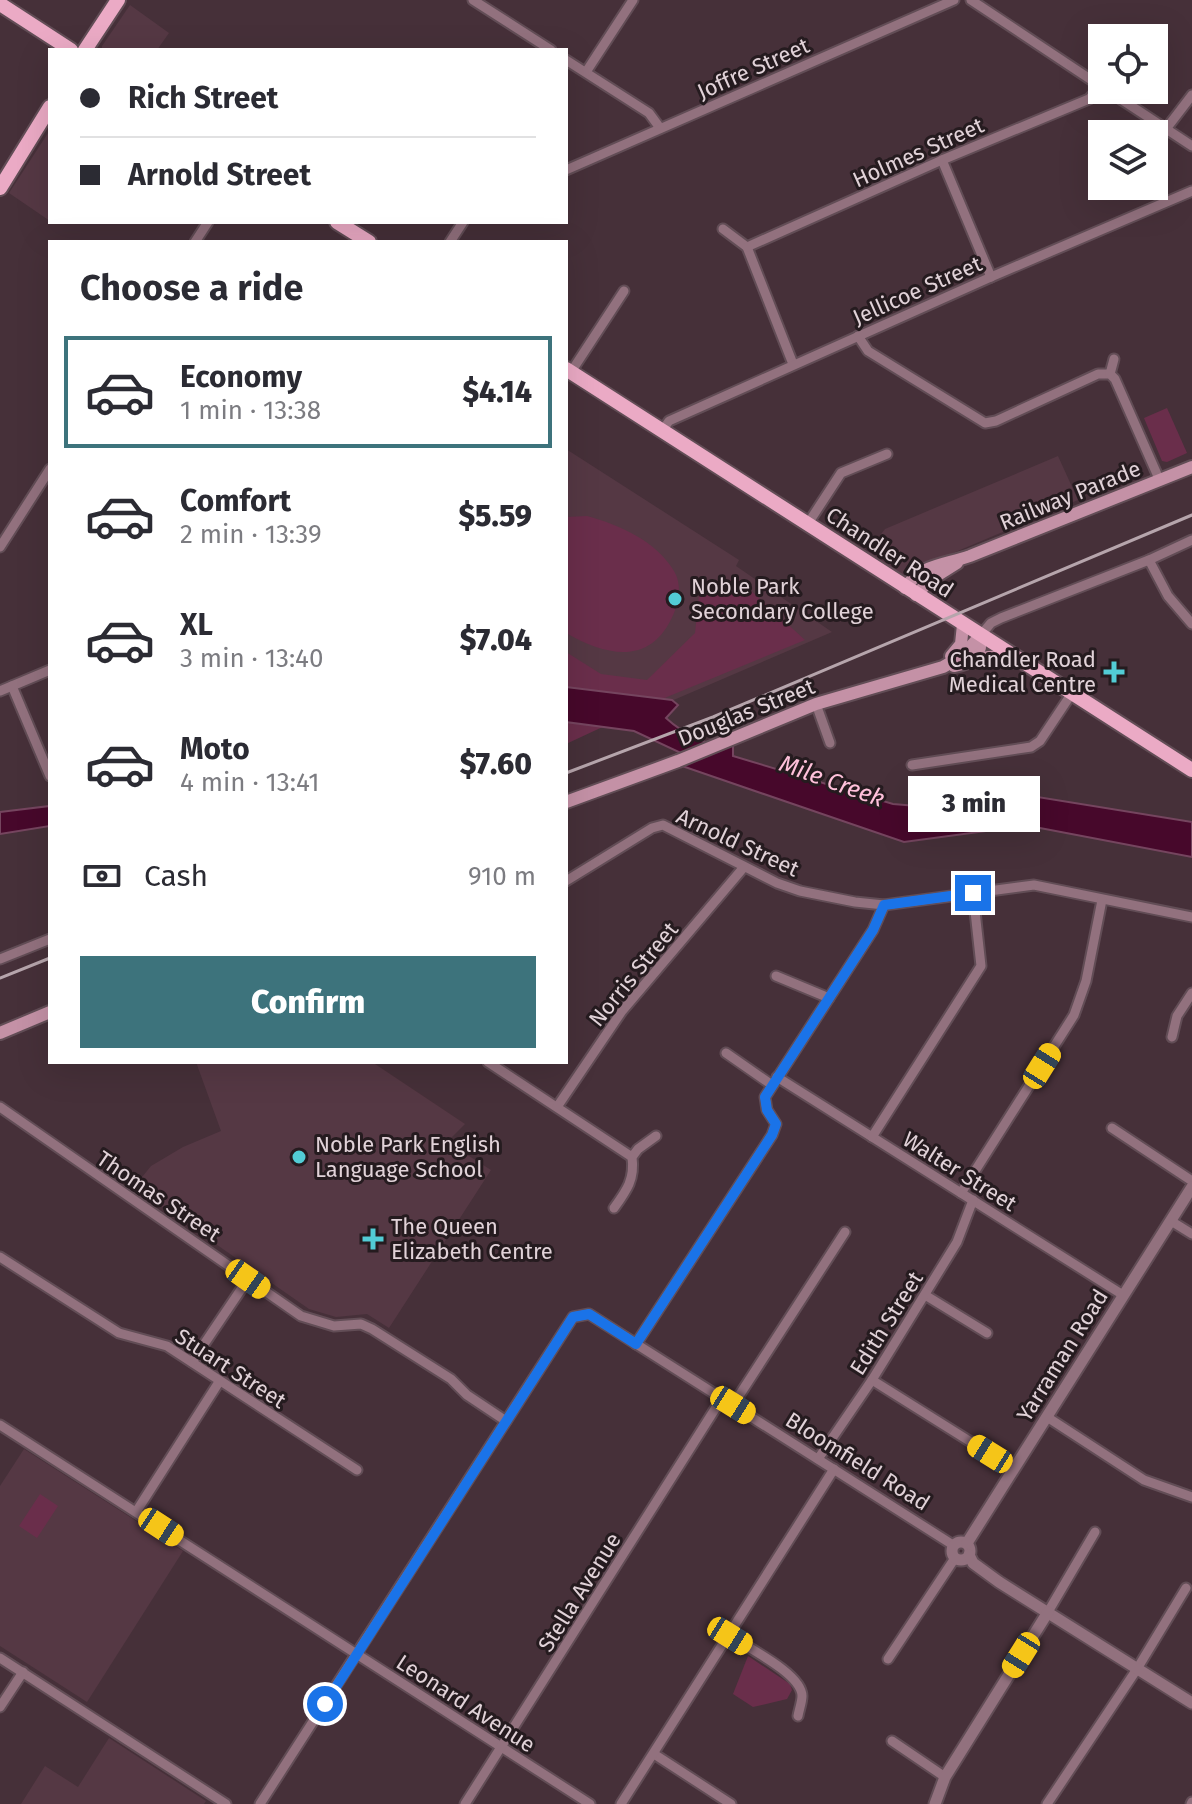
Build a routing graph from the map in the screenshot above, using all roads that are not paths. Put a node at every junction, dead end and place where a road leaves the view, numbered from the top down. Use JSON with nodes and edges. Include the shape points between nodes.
{"nodes":[{"id":1,"x":118,"y":0,"type":"edge"},
{"id":2,"x":473,"y":0,"type":"edge"},
{"id":3,"x":633,"y":0,"type":"edge"},
{"id":4,"x":954,"y":0,"type":"edge"},
{"id":5,"x":971,"y":0,"type":"edge"},
{"id":6,"x":0,"y":4,"type":"edge"},
{"id":7,"x":68,"y":48,"type":"edge"},
{"id":8,"x":86,"y":48,"type":"edge"},
{"id":9,"x":548,"y":48,"type":"edge"},
{"id":10,"x":568,"y":61,"type":"edge"},
{"id":11,"x":586,"y":72,"type":"junction"},
{"id":12,"x":1088,"y":78,"type":"edge"},
{"id":13,"x":1192,"y":95,"type":"edge"},
{"id":14,"x":1088,"y":99,"type":"edge"},
{"id":15,"x":1128,"y":104,"type":"edge"},
{"id":16,"x":48,"y":110,"type":"edge"},
{"id":17,"x":1152,"y":120,"type":"edge"},
{"id":18,"x":1168,"y":126,"type":"edge"},
{"id":19,"x":660,"y":128,"type":"junction"},
{"id":20,"x":1168,"y":130,"type":"edge"},
{"id":21,"x":1192,"y":146,"type":"edge"},
{"id":22,"x":942,"y":160,"type":"junction"},
{"id":23,"x":568,"y":169,"type":"edge"},
{"id":24,"x":0,"y":188,"type":"edge"},
{"id":25,"x":1192,"y":191,"type":"edge"},
{"id":26,"x":340,"y":224,"type":"edge"},
{"id":27,"x":723,"y":229,"type":"dead end"},
{"id":28,"x":366,"y":240,"type":"edge"},
{"id":29,"x":747,"y":247,"type":"junction"},
{"id":30,"x":991,"y":277,"type":"junction"},
{"id":31,"x":624,"y":291,"type":"dead end"},
{"id":32,"x":858,"y":336,"type":"junction"},
{"id":33,"x":1114,"y":359,"type":"dead end"},
{"id":34,"x":793,"y":364,"type":"junction"},
{"id":35,"x":568,"y":371,"type":"edge"},
{"id":36,"x":1110,"y":374,"type":"junction"},
{"id":37,"x":662,"y":431,"type":"junction"},
{"id":38,"x":887,"y":454,"type":"dead end"},
{"id":39,"x":1192,"y":467,"type":"edge"},
{"id":40,"x":48,"y":472,"type":"edge"},
{"id":41,"x":1160,"y":481,"type":"junction"},
{"id":42,"x":807,"y":525,"type":"junction"},
{"id":43,"x":1192,"y":540,"type":"edge"},
{"id":44,"x":0,"y":547,"type":"edge"},
{"id":45,"x":1149,"y":560,"type":"junction"},
{"id":46,"x":911,"y":592,"type":"junction"},
{"id":47,"x":1192,"y":624,"type":"edge"},
{"id":48,"x":963,"y":625,"type":"junction"},
{"id":49,"x":980,"y":636,"type":"junction"},
{"id":50,"x":1013,"y":656,"type":"junction"},
{"id":51,"x":964,"y":663,"type":"junction"},
{"id":52,"x":940,"y":668,"type":"junction"},
{"id":53,"x":48,"y":671,"type":"edge"},
{"id":54,"x":12,"y":686,"type":"junction"},
{"id":55,"x":0,"y":691,"type":"edge"},
{"id":56,"x":1072,"y":693,"type":"junction"},
{"id":57,"x":816,"y":704,"type":"junction"},
{"id":58,"x":830,"y":743,"type":"dead end"},
{"id":59,"x":912,"y":765,"type":"dead end"},
{"id":60,"x":1192,"y":770,"type":"edge"},
{"id":61,"x":48,"y":771,"type":"edge"},
{"id":62,"x":568,"y":801,"type":"edge"},
{"id":63,"x":744,"y":867,"type":"junction"},
{"id":64,"x":568,"y":880,"type":"edge"},
{"id":65,"x":973,"y":893,"type":"junction"},
{"id":66,"x":1102,"y":900,"type":"junction"},
{"id":67,"x":884,"y":905,"type":"junction"},
{"id":68,"x":1192,"y":917,"type":"edge"},
{"id":69,"x":48,"y":940,"type":"edge"},
{"id":70,"x":0,"y":959,"type":"edge"},
{"id":71,"x":776,"y":976,"type":"dead end"},
{"id":72,"x":1192,"y":993,"type":"edge"},
{"id":73,"x":829,"y":998,"type":"junction"},
{"id":74,"x":48,"y":1013,"type":"edge"},
{"id":75,"x":0,"y":1033,"type":"edge"},
{"id":76,"x":1172,"y":1037,"type":"dead end"},
{"id":77,"x":726,"y":1053,"type":"dead end"},
{"id":78,"x":491,"y":1064,"type":"edge"},
{"id":79,"x":774,"y":1081,"type":"junction"},
{"id":80,"x":0,"y":1107,"type":"edge"},
{"id":81,"x":557,"y":1107,"type":"junction"},
{"id":82,"x":1112,"y":1128,"type":"dead end"},
{"id":83,"x":656,"y":1136,"type":"dead end"},
{"id":84,"x":872,"y":1137,"type":"junction"},
{"id":85,"x":632,"y":1157,"type":"junction"},
{"id":86,"x":1192,"y":1181,"type":"edge"},
{"id":87,"x":1192,"y":1187,"type":"edge"},
{"id":88,"x":961,"y":1193,"type":"junction"},
{"id":89,"x":973,"y":1200,"type":"junction"},
{"id":90,"x":614,"y":1208,"type":"dead end"},
{"id":91,"x":1171,"y":1221,"type":"junction"},
{"id":92,"x":845,"y":1232,"type":"dead end"},
{"id":93,"x":1192,"y":1234,"type":"edge"},
{"id":94,"x":0,"y":1257,"type":"edge"},
{"id":95,"x":248,"y":1279,"type":"junction"},
{"id":96,"x":925,"y":1295,"type":"junction"},
{"id":97,"x":1123,"y":1295,"type":"junction"},
{"id":98,"x":987,"y":1333,"type":"dead end"},
{"id":99,"x":636,"y":1344,"type":"junction"},
{"id":100,"x":192,"y":1362,"type":"junction"},
{"id":101,"x":872,"y":1380,"type":"junction"},
{"id":102,"x":219,"y":1382,"type":"junction"},
{"id":103,"x":722,"y":1398,"type":"junction"},
{"id":104,"x":733,"y":1405,"type":"junction"},
{"id":105,"x":1047,"y":1417,"type":"junction"},
{"id":106,"x":506,"y":1421,"type":"junction"},
{"id":107,"x":0,"y":1425,"type":"edge"},
{"id":108,"x":818,"y":1459,"type":"junction"},
{"id":109,"x":834,"y":1469,"type":"junction"},
{"id":110,"x":1014,"y":1469,"type":"junction"},
{"id":111,"x":357,"y":1470,"type":"dead end"},
{"id":112,"x":1192,"y":1497,"type":"edge"},
{"id":113,"x":136,"y":1512,"type":"junction"},
{"id":114,"x":1095,"y":1532,"type":"dead end"},
{"id":115,"x":953,"y":1545,"type":"junction"},
{"id":116,"x":968,"y":1549,"type":"junction"},
{"id":117,"x":955,"y":1558,"type":"junction"},
{"id":118,"x":1186,"y":1588,"type":"dead end"},
{"id":119,"x":1048,"y":1612,"type":"junction"},
{"id":120,"x":730,"y":1636,"type":"junction"},
{"id":121,"x":357,"y":1654,"type":"junction"},
{"id":122,"x":0,"y":1658,"type":"edge"},
{"id":123,"x":888,"y":1659,"type":"dead end"},
{"id":124,"x":1137,"y":1669,"type":"junction"},
{"id":125,"x":23,"y":1672,"type":"junction"},
{"id":126,"x":1192,"y":1703,"type":"edge"},
{"id":127,"x":0,"y":1707,"type":"edge"},
{"id":128,"x":798,"y":1716,"type":"dead end"},
{"id":129,"x":892,"y":1741,"type":"dead end"},
{"id":130,"x":502,"y":1747,"type":"junction"},
{"id":131,"x":654,"y":1754,"type":"junction"},
{"id":132,"x":945,"y":1777,"type":"junction"},
{"id":133,"x":226,"y":1804,"type":"edge"},
{"id":134,"x":260,"y":1804,"type":"edge"},
{"id":135,"x":465,"y":1804,"type":"edge"},
{"id":136,"x":590,"y":1804,"type":"edge"},
{"id":137,"x":621,"y":1804,"type":"edge"},
{"id":138,"x":731,"y":1804,"type":"edge"},
{"id":139,"x":935,"y":1804,"type":"edge"},
{"id":140,"x":1047,"y":1804,"type":"edge"}],
"edges":[{"from":1,"to":8,"type":"main road"},
{"from":2,"to":9,"type":"street"},
{"from":3,"to":11,"type":"street"},
{"from":4,"to":19,"type":"street","name":"Joffre Street"},
{"from":5,"to":12,"type":"street"},
{"from":6,"to":7,"type":"main road"},
{"from":10,"to":11,"type":"street"},
{"from":11,"to":19,"type":"street","via":[[653,116]]},
{"from":13,"to":18,"type":"street"},
{"from":14,"to":22,"type":"street","name":"Holmes Street"},
{"from":15,"to":17,"type":"street"},
{"from":16,"to":24,"type":"main road"},
{"from":19,"to":23,"type":"street","name":"Joffre Street"},
{"from":20,"to":21,"type":"street"},
{"from":22,"to":29,"type":"street","name":"Holmes Street"},
{"from":22,"to":30,"type":"street"},
{"from":25,"to":30,"type":"street","name":"Jellicoe Street"},
{"from":26,"to":28,"type":"main road"},
{"from":27,"to":29,"type":"street"},
{"from":29,"to":34,"type":"street"},
{"from":30,"to":32,"type":"street","name":"Jellicoe Street"},
{"from":31,"to":35,"type":"street"},
{"from":32,"to":34,"type":"street","name":"Jellicoe Street"},
{"from":32,"to":36,"type":"street","via":[[868,351],[985,423],[1098,374]]},
{"from":33,"to":36,"type":"street"},
{"from":34,"to":37,"type":"street","name":"Jellicoe Street","via":[[669,421]]},
{"from":35,"to":37,"type":"main road","name":"Chandler Road"},
{"from":36,"to":41,"type":"street"},
{"from":37,"to":42,"type":"main road","name":"Chandler Road"},
{"from":38,"to":42,"type":"street","via":[[841,473]]},
{"from":39,"to":41,"type":"main road","name":"Railway Parade"},
{"from":40,"to":44,"type":"street"},
{"from":41,"to":46,"type":"main road","name":"Railway Parade","via":[[963,559]]},
{"from":42,"to":46,"type":"main road","name":"Chandler Road"},
{"from":43,"to":45,"type":"street"},
{"from":45,"to":47,"type":"street","via":[[1168,596]]},
{"from":45,"to":49,"type":"street","via":[[1001,618]]},
{"from":46,"to":48,"type":"main road","name":"Chandler Road"},
{"from":48,"to":49,"type":"main road","name":"Chandler Road"},
{"from":48,"to":52,"type":"main road","via":[[958,650]]},
{"from":49,"to":50,"type":"main road","name":"Chandler Road"},
{"from":49,"to":51,"type":"main road","via":[[979,652]]},
{"from":49,"to":52,"type":"main road","name":"Douglas Street","via":[[964,654]]},
{"from":50,"to":51,"type":"main road","name":"Douglas Street"},
{"from":50,"to":56,"type":"main road","name":"Chandler Road"},
{"from":51,"to":52,"type":"main road","name":"Douglas Street"},
{"from":52,"to":57,"type":"main road","name":"Douglas Street"},
{"from":53,"to":54,"type":"street"},
{"from":54,"to":55,"type":"street"},
{"from":54,"to":61,"type":"street"},
{"from":56,"to":59,"type":"street","via":[[1035,745]]},
{"from":56,"to":60,"type":"main road","name":"Chandler Road"},
{"from":57,"to":58,"type":"street"},
{"from":57,"to":62,"type":"main road","name":"Douglas Street"},
{"from":63,"to":64,"type":"street","name":"Arnold Street","via":[[663,825]]},
{"from":63,"to":67,"type":"street","name":"Arnold Street","via":[[800,891]]},
{"from":63,"to":81,"type":"street","name":"Norris Street","via":[[622,1011]]},
{"from":65,"to":66,"type":"street","name":"Arnold Street","via":[[1034,885]]},
{"from":65,"to":67,"type":"street","name":"Arnold Street"},
{"from":65,"to":84,"type":"street","via":[[981,966]]},
{"from":66,"to":68,"type":"street","name":"Arnold Street"},
{"from":66,"to":88,"type":"street","via":[[1081,999]]},
{"from":67,"to":73,"type":"street"},
{"from":69,"to":70,"type":"street"},
{"from":71,"to":73,"type":"street"},
{"from":72,"to":76,"type":"street","via":[[1177,1016]]},
{"from":73,"to":79,"type":"street"},
{"from":74,"to":75,"type":"main road"},
{"from":77,"to":79,"type":"street","name":"Walter Street"},
{"from":78,"to":81,"type":"street"},
{"from":79,"to":84,"type":"street","name":"Walter Street"},
{"from":79,"to":99,"type":"street","via":[[765,1097],[776,1124],[772,1135]]},
{"from":80,"to":95,"type":"street","name":"Thomas Street"},
{"from":81,"to":85,"type":"street"},
{"from":82,"to":86,"type":"street"},
{"from":83,"to":85,"type":"street"},
{"from":84,"to":88,"type":"street","name":"Walter Street"},
{"from":85,"to":90,"type":"street","via":[[634,1174]]},
{"from":87,"to":91,"type":"street","name":"Yarraman Road"},
{"from":88,"to":89,"type":"street","name":"Walter Street"},
{"from":89,"to":96,"type":"street","name":"Edith Street","via":[[957,1242]]},
{"from":89,"to":97,"type":"street","name":"Walter Street"},
{"from":91,"to":93,"type":"street"},
{"from":91,"to":97,"type":"street","name":"Yarraman Road"},
{"from":92,"to":104,"type":"street"},
{"from":94,"to":100,"type":"street","name":"Stuart Street","via":[[119,1333],[160,1343]]},
{"from":95,"to":100,"type":"street"},
{"from":95,"to":106,"type":"street","name":"Thomas Street","via":[[301,1316],[372,1329]]},
{"from":96,"to":98,"type":"street"},
{"from":96,"to":101,"type":"street","name":"Edith Street"},
{"from":97,"to":105,"type":"street","name":"Yarraman Road"},
{"from":99,"to":103,"type":"street","name":"Bloomfield Road"},
{"from":99,"to":106,"type":"street","name":"Bloomfield Road","via":[[589,1314],[573,1317]]},
{"from":100,"to":102,"type":"street","name":"Stuart Street"},
{"from":101,"to":108,"type":"street","name":"Edith Street"},
{"from":101,"to":110,"type":"street"},
{"from":102,"to":111,"type":"street","name":"Stuart Street"},
{"from":102,"to":113,"type":"street"},
{"from":103,"to":104,"type":"street","name":"Bloomfield Road"},
{"from":103,"to":130,"type":"street","name":"Stella Avenue"},
{"from":104,"to":108,"type":"street","name":"Bloomfield Road"},
{"from":105,"to":110,"type":"street","name":"Yarraman Road"},
{"from":105,"to":112,"type":"street","via":[[1144,1480]]},
{"from":106,"to":121,"type":"street"},
{"from":107,"to":113,"type":"street","name":"Leonard Avenue"},
{"from":108,"to":109,"type":"street","name":"Bloomfield Road"},
{"from":109,"to":115,"type":"street","name":"Bloomfield Road"},
{"from":109,"to":120,"type":"street"},
{"from":110,"to":116,"type":"street","name":"Yarraman Road"},
{"from":113,"to":121,"type":"street","name":"Leonard Avenue"},
{"from":114,"to":119,"type":"street"},
{"from":115,"to":116,"type":"street","via":[[961,1541]]},
{"from":115,"to":117,"type":"street"},
{"from":116,"to":117,"type":"street","via":[[964,1559]]},
{"from":116,"to":119,"type":"street","via":[[973,1563]]},
{"from":117,"to":123,"type":"street"},
{"from":118,"to":124,"type":"street"},
{"from":119,"to":124,"type":"street"},
{"from":119,"to":132,"type":"street"},
{"from":120,"to":128,"type":"street","via":[[791,1675],[802,1696]]},
{"from":120,"to":131,"type":"street"},
{"from":121,"to":130,"type":"street","name":"Leonard Avenue"},
{"from":121,"to":134,"type":"street"},
{"from":122,"to":125,"type":"street"},
{"from":124,"to":126,"type":"street"},
{"from":124,"to":140,"type":"street"},
{"from":125,"to":127,"type":"street"},
{"from":125,"to":133,"type":"street"},
{"from":129,"to":132,"type":"street"},
{"from":130,"to":135,"type":"street","name":"Stella Avenue"},
{"from":130,"to":136,"type":"street","name":"Leonard Avenue"},
{"from":131,"to":137,"type":"street"},
{"from":131,"to":138,"type":"street"},
{"from":132,"to":139,"type":"street"}]}
